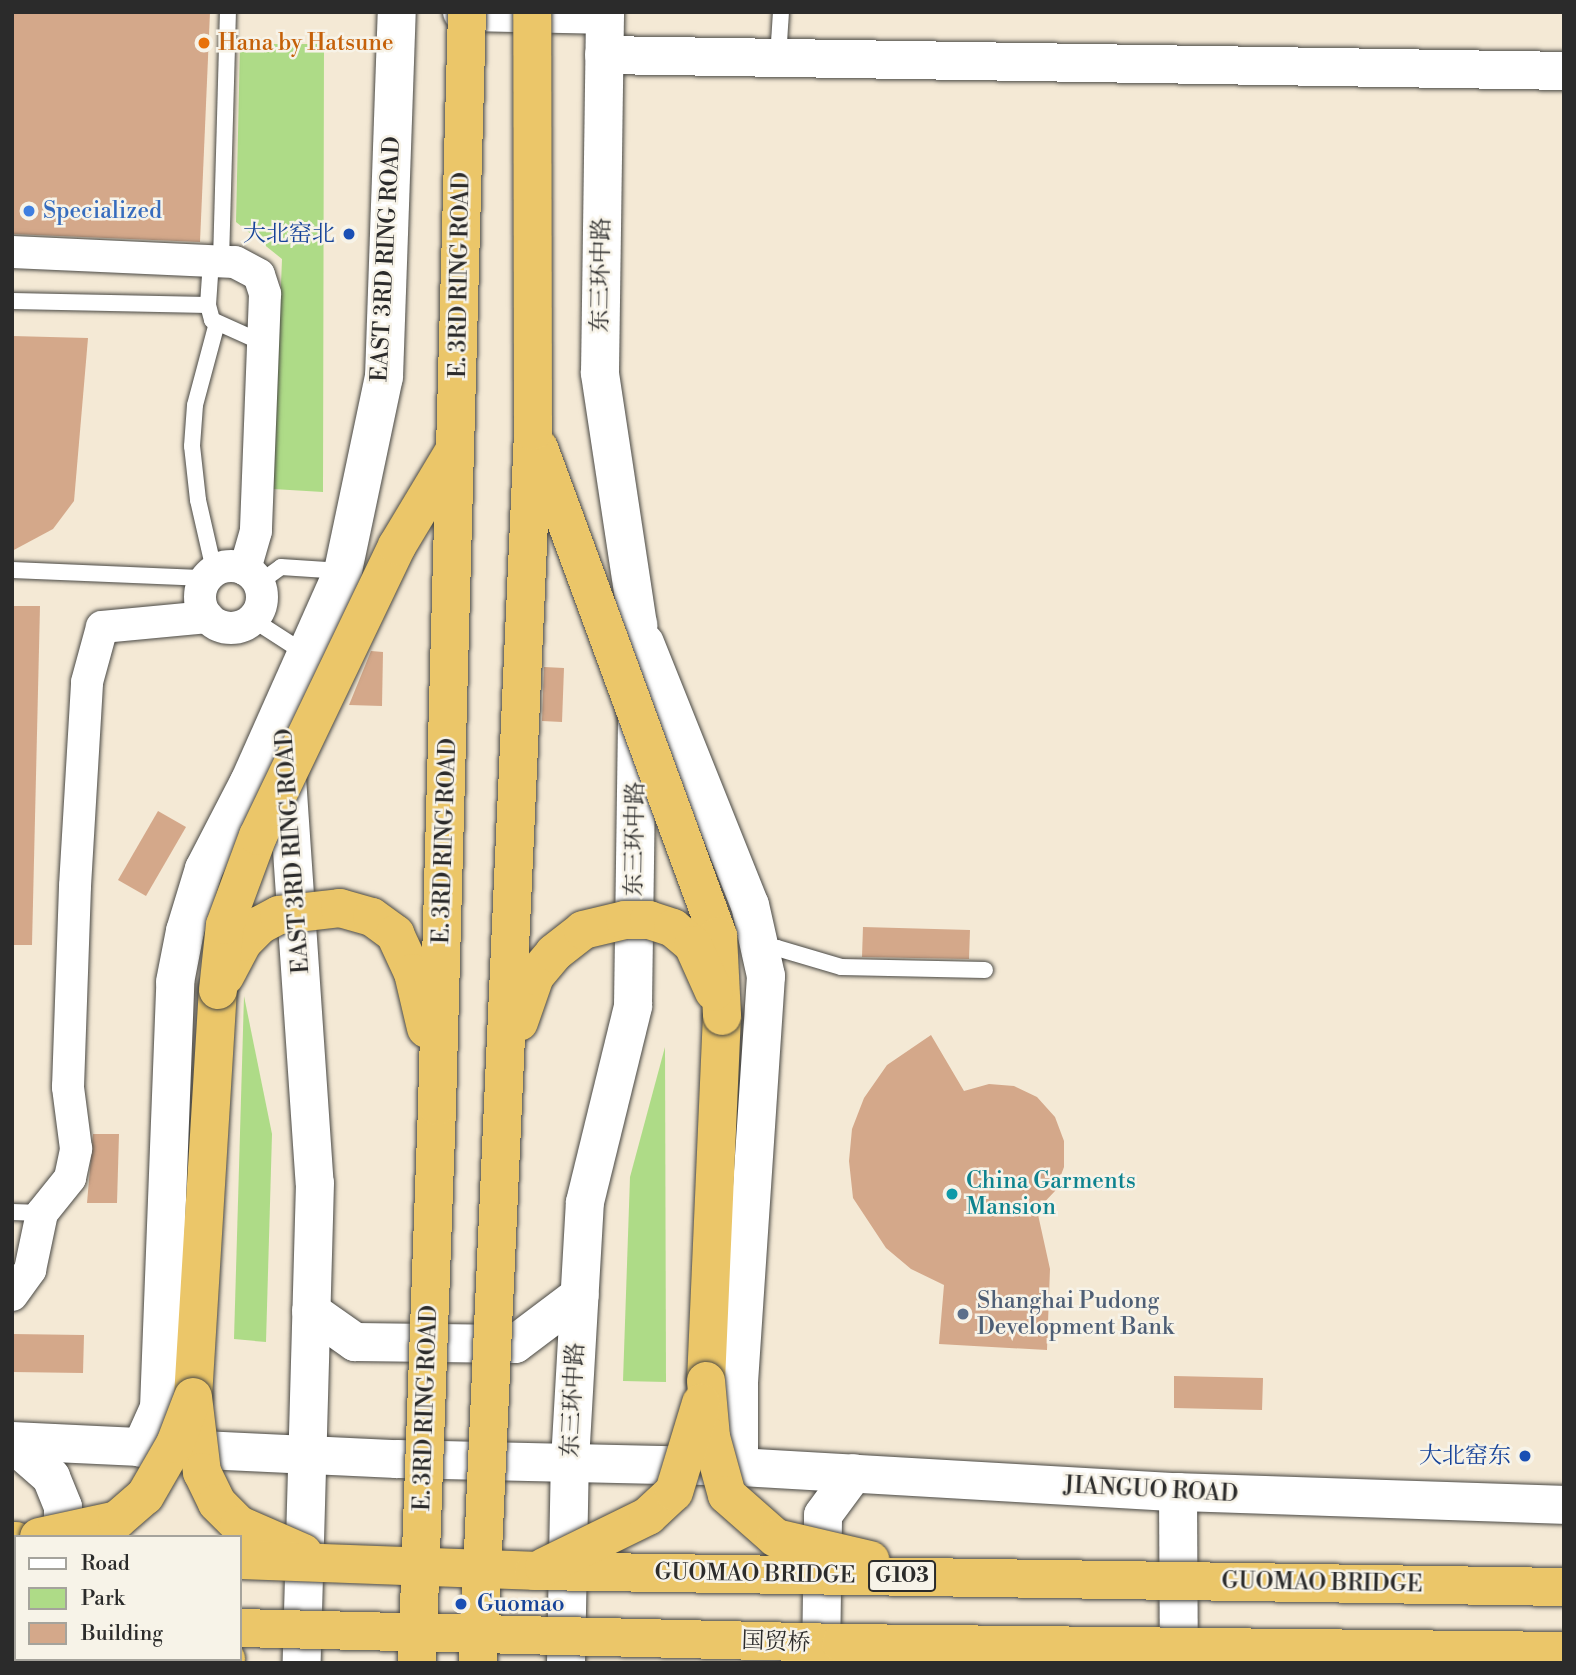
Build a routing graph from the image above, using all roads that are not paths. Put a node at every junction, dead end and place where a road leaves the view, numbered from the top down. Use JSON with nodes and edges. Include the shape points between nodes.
{"nodes":[{"id":1,"x":228,"y":12,"type":"edge"},
{"id":2,"x":397,"y":12,"type":"edge"},
{"id":3,"x":464,"y":12,"type":"edge"},
{"id":4,"x":532,"y":12,"type":"edge"},
{"id":5,"x":781,"y":12,"type":"edge"},
{"id":6,"x":604,"y":14,"type":"edge"},
{"id":7,"x":604,"y":55,"type":"junction"},
{"id":8,"x":778,"y":58,"type":"junction"},
{"id":9,"x":1564,"y":71,"type":"edge"},
{"id":10,"x":12,"y":252,"type":"edge"},
{"id":11,"x":216,"y":261,"type":"junction"},
{"id":12,"x":12,"y":302,"type":"edge"},
{"id":13,"x":208,"y":304,"type":"junction"},
{"id":14,"x":217,"y":323,"type":"junction"},
{"id":15,"x":263,"y":343,"type":"junction"},
{"id":16,"x":533,"y":432,"type":"junction"},
{"id":17,"x":456,"y":448,"type":"junction"},
{"id":18,"x":12,"y":570,"type":"edge"},
{"id":19,"x":343,"y":571,"type":"junction"},
{"id":20,"x":210,"y":574,"type":"junction"},
{"id":21,"x":252,"y":576,"type":"junction"},
{"id":22,"x":208,"y":617,"type":"junction"},
{"id":23,"x":252,"y":619,"type":"junction"},
{"id":24,"x":638,"y":625,"type":"junction"},
{"id":25,"x":306,"y":654,"type":"junction"},
{"id":26,"x":282,"y":709,"type":"junction"},
{"id":27,"x":760,"y":949,"type":"junction"},
{"id":28,"x":985,"y":970,"type":"dead end"},
{"id":29,"x":218,"y":990,"type":"junction"},
{"id":30,"x":722,"y":1016,"type":"junction"},
{"id":31,"x":437,"y":1106,"type":"junction"},
{"id":32,"x":505,"y":1107,"type":"junction"},
{"id":33,"x":27,"y":1213,"type":"edge"},
{"id":34,"x":12,"y":1295,"type":"edge"},
{"id":35,"x":580,"y":1295,"type":"junction"},
{"id":36,"x":311,"y":1311,"type":"junction"},
{"id":37,"x":706,"y":1381,"type":"junction"},
{"id":38,"x":193,"y":1397,"type":"junction"},
{"id":39,"x":12,"y":1442,"type":"edge"},
{"id":40,"x":141,"y":1448,"type":"junction"},
{"id":41,"x":305,"y":1454,"type":"junction"},
{"id":42,"x":570,"y":1461,"type":"junction"},
{"id":43,"x":739,"y":1467,"type":"junction"},
{"id":44,"x":853,"y":1473,"type":"junction"},
{"id":45,"x":1178,"y":1492,"type":"junction"},
{"id":46,"x":1564,"y":1504,"type":"edge"},
{"id":47,"x":48,"y":1535,"type":"edge"},
{"id":48,"x":63,"y":1535,"type":"edge"},
{"id":49,"x":242,"y":1560,"type":"edge"},
{"id":50,"x":348,"y":1564,"type":"junction"},
{"id":51,"x":534,"y":1571,"type":"junction"},
{"id":52,"x":944,"y":1577,"type":"junction"},
{"id":53,"x":1564,"y":1587,"type":"edge"},
{"id":54,"x":242,"y":1628,"type":"edge"},
{"id":55,"x":337,"y":1630,"type":"junction"},
{"id":56,"x":533,"y":1635,"type":"junction"},
{"id":57,"x":242,"y":1651,"type":"edge"},
{"id":58,"x":1564,"y":1651,"type":"edge"},
{"id":59,"x":831,"y":1653,"type":"edge"},
{"id":60,"x":302,"y":1663,"type":"edge"},
{"id":61,"x":417,"y":1663,"type":"edge"},
{"id":62,"x":478,"y":1663,"type":"edge"},
{"id":63,"x":566,"y":1663,"type":"edge"},
{"id":64,"x":622,"y":1663,"type":"edge"},
{"id":65,"x":787,"y":1663,"type":"edge"},
{"id":66,"x":1179,"y":1663,"type":"edge"}],
"edges":[{"from":1,"to":11,"type":"lane"},
{"from":2,"to":19,"type":"street","name":"EAST 3RD RING ROAD","via":[[384,377]]},
{"from":3,"to":6,"type":"street"},
{"from":3,"to":17,"type":"highway","name":"E. 3RD RING ROAD","bridge":true},
{"from":4,"to":16,"type":"highway","bridge":true},
{"from":5,"to":8,"type":"lane"},
{"from":6,"to":7,"type":"street","name":"东三环中路"},
{"from":7,"to":8,"type":"street"},
{"from":7,"to":24,"type":"street","name":"东三环中路","via":[[600,373]]},
{"from":8,"to":9,"type":"street"},
{"from":10,"to":11,"type":"street"},
{"from":11,"to":13,"type":"lane"},
{"from":11,"to":15,"type":"street","via":[[235,262],[259,275],[265,294]]},
{"from":12,"to":13,"type":"lane"},
{"from":13,"to":14,"type":"lane"},
{"from":14,"to":15,"type":"lane"},
{"from":14,"to":20,"type":"lane","via":[[199,383],[192,446]]},
{"from":15,"to":21,"type":"street"},
{"from":16,"to":30,"type":"highway","bridge":true,"via":[[718,936]]},
{"from":16,"to":32,"type":"highway","bridge":true},
{"from":17,"to":29,"type":"highway","bridge":true,"via":[[397,546],[258,836],[225,925]]},
{"from":17,"to":31,"type":"highway","name":"E. 3RD RING ROAD","bridge":true},
{"from":18,"to":20,"type":"lane"},
{"from":19,"to":21,"type":"lane","via":[[281,567]]},
{"from":19,"to":25,"type":"street","name":"EAST 3RD RING ROAD"},
{"from":20,"to":21,"type":"street","via":[[224,566]]},
{"from":20,"to":22,"type":"street","via":[[200,598]]},
{"from":21,"to":23,"type":"street","via":[[262,603]]},
{"from":22,"to":23,"type":"street","via":[[234,628]]},
{"from":22,"to":33,"type":"street","via":[[128,621],[102,627],[88,682],[75,886],[68,1087],[76,1149],[70,1178]]},
{"from":23,"to":25,"type":"lane"},
{"from":24,"to":27,"type":"street","via":[[750,905]]},
{"from":24,"to":35,"type":"street","name":"东三环中路","via":[[633,1006],[585,1202]]},
{"from":25,"to":26,"type":"street","name":"EAST 3RD RING ROAD"},
{"from":26,"to":36,"type":"street","name":"EAST 3RD RING ROAD","via":[[314,1183]]},
{"from":26,"to":40,"type":"street","via":[[204,869],[175,982],[159,1408]]},
{"from":27,"to":28,"type":"lane","via":[[777,948],[841,967]]},
{"from":27,"to":43,"type":"street","via":[[766,976],[739,1370]]},
{"from":29,"to":31,"type":"highway","bridge":true,"via":[[243,942],[279,915],[340,908],[372,917],[395,934],[413,973],[424,1011]]},
{"from":29,"to":38,"type":"highway"},
{"from":30,"to":32,"type":"highway","bridge":true,"via":[[705,965],[693,945],[673,928],[649,920],[625,920],[583,930],[535,976],[521,1009]]},
{"from":30,"to":37,"type":"highway"},
{"from":31,"to":61,"type":"highway","name":"E. 3RD RING ROAD","bridge":true},
{"from":32,"to":62,"type":"highway","bridge":true},
{"from":33,"to":34,"type":"street","via":[[30,1270]]},
{"from":35,"to":36,"type":"street","via":[[515,1344],[355,1342]]},
{"from":35,"to":42,"type":"street","name":"东三环中路"},
{"from":36,"to":41,"type":"street","name":"EAST 3RD RING ROAD"},
{"from":37,"to":51,"type":"highway","bridge":true,"via":[[693,1442],[674,1492],[648,1516]]},
{"from":37,"to":52,"type":"highway","bridge":true,"via":[[711,1437],[727,1495],[776,1538]]},
{"from":38,"to":47,"type":"highway","bridge":true,"via":[[175,1444],[145,1496],[117,1520]]},
{"from":38,"to":50,"type":"highway","bridge":true,"via":[[202,1472],[217,1503],[239,1525],[286,1549]]},
{"from":39,"to":40,"type":"street","name":"JIANGUO ROAD"},
{"from":39,"to":48,"type":"street","via":[[51,1477],[64,1507]]},
{"from":40,"to":41,"type":"street","name":"JIANGUO ROAD"},
{"from":41,"to":42,"type":"street","name":"JIANGUO ROAD"},
{"from":41,"to":60,"type":"street"},
{"from":42,"to":43,"type":"street","name":"JIANGUO ROAD"},
{"from":42,"to":63,"type":"street","name":"东三环中路"},
{"from":43,"to":44,"type":"street","name":"JIANGUO ROAD"},
{"from":44,"to":45,"type":"street","name":"JIANGUO ROAD"},
{"from":44,"to":59,"type":"street","via":[[823,1515]]},
{"from":45,"to":46,"type":"street","name":"JIANGUO ROAD"},
{"from":45,"to":66,"type":"street"},
{"from":49,"to":50,"type":"highway","name":"GUOMAO BRIDGE","number":"G103","bridge":true},
{"from":50,"to":51,"type":"highway","name":"GUOMAO BRIDGE","number":"G103","bridge":true},
{"from":51,"to":52,"type":"highway","name":"GUOMAO BRIDGE","number":"G103","bridge":true},
{"from":52,"to":53,"type":"highway","name":"GUOMAO BRIDGE","number":"G103","bridge":true},
{"from":54,"to":55,"type":"highway","name":"国贸桥","bridge":true},
{"from":55,"to":56,"type":"highway","name":"国贸桥","bridge":true},
{"from":55,"to":57,"type":"highway","bridge":true,"via":[[271,1641]]},
{"from":56,"to":59,"type":"highway","name":"国贸桥","bridge":true},
{"from":56,"to":64,"type":"highway","bridge":true},
{"from":58,"to":59,"type":"highway","name":"国贸桥","bridge":true},
{"from":59,"to":65,"type":"highway"}]}
